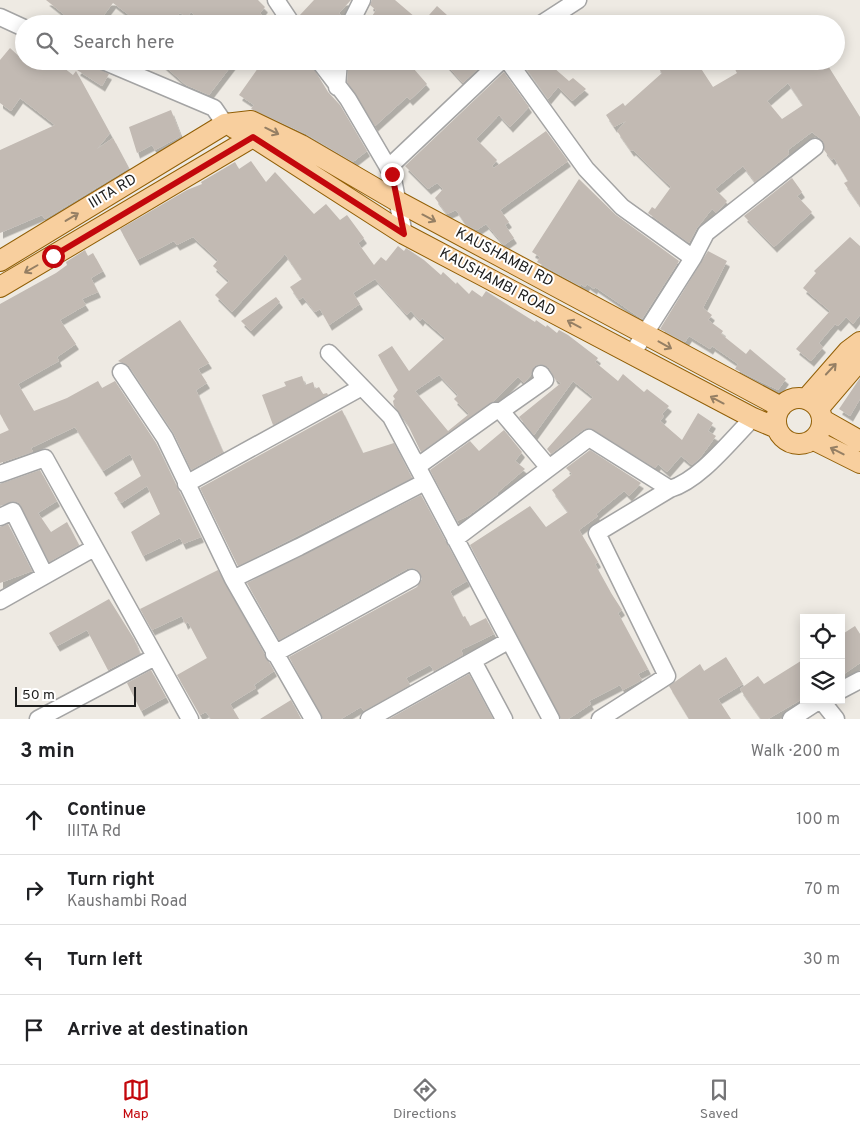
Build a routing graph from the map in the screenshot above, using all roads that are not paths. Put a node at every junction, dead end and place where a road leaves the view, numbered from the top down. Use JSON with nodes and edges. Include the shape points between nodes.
{"nodes":[{"id":1,"x":276,"y":0,"type":"edge"},
{"id":2,"x":362,"y":0,"type":"edge"},
{"id":3,"x":578,"y":0,"type":"edge"},
{"id":4,"x":286,"y":15,"type":"edge"},
{"id":5,"x":354,"y":15,"type":"edge"},
{"id":6,"x":555,"y":15,"type":"edge"},
{"id":7,"x":0,"y":18,"type":"edge"},
{"id":8,"x":15,"y":24,"type":"edge"},
{"id":9,"x":124,"y":70,"type":"edge"},
{"id":10,"x":325,"y":70,"type":"edge"},
{"id":11,"x":338,"y":70,"type":"edge"},
{"id":12,"x":491,"y":70,"type":"edge"},
{"id":13,"x":514,"y":70,"type":"edge"},
{"id":14,"x":337,"y":88,"type":"junction"},
{"id":15,"x":225,"y":124,"type":"junction"},
{"id":16,"x":253,"y":137,"type":"junction"},
{"id":17,"x":814,"y":147,"type":"dead end"},
{"id":18,"x":388,"y":168,"type":"junction"},
{"id":19,"x":398,"y":201,"type":"junction"},
{"id":20,"x":404,"y":234,"type":"junction"},
{"id":21,"x":693,"y":258,"type":"junction"},
{"id":22,"x":0,"y":261,"type":"edge"},
{"id":23,"x":0,"y":287,"type":"edge"},
{"id":24,"x":645,"y":334,"type":"junction"},
{"id":25,"x":860,"y":342,"type":"edge"},
{"id":26,"x":330,"y":353,"type":"dead end"},
{"id":27,"x":632,"y":354,"type":"junction"},
{"id":28,"x":860,"y":360,"type":"edge"},
{"id":29,"x":121,"y":372,"type":"dead end"},
{"id":30,"x":541,"y":374,"type":"dead end"},
{"id":31,"x":362,"y":387,"type":"junction"},
{"id":32,"x":781,"y":407,"type":"junction"},
{"id":33,"x":816,"y":409,"type":"junction"},
{"id":34,"x":501,"y":411,"type":"junction"},
{"id":35,"x":753,"y":418,"type":"junction"},
{"id":36,"x":777,"y":428,"type":"junction"},
{"id":37,"x":814,"y":440,"type":"junction"},
{"id":38,"x":860,"y":442,"type":"edge"},
{"id":39,"x":413,"y":458,"type":"junction"},
{"id":40,"x":860,"y":463,"type":"edge"},
{"id":41,"x":549,"y":468,"type":"junction"},
{"id":42,"x":0,"y":474,"type":"edge"},
{"id":43,"x":425,"y":482,"type":"junction"},
{"id":44,"x":186,"y":484,"type":"junction"},
{"id":45,"x":670,"y":489,"type":"junction"},
{"id":46,"x":0,"y":517,"type":"edge"},
{"id":47,"x":455,"y":539,"type":"junction"},
{"id":48,"x":94,"y":548,"type":"junction"},
{"id":49,"x":45,"y":575,"type":"junction"},
{"id":50,"x":412,"y":578,"type":"dead end"},
{"id":51,"x":233,"y":579,"type":"junction"},
{"id":52,"x":0,"y":600,"type":"edge"},
{"id":53,"x":508,"y":641,"type":"junction"},
{"id":54,"x":274,"y":654,"type":"junction"},
{"id":55,"x":155,"y":657,"type":"junction"},
{"id":56,"x":473,"y":661,"type":"junction"},
{"id":57,"x":860,"y":680,"type":"edge"},
{"id":58,"x":845,"y":688,"type":"edge"},
{"id":59,"x":815,"y":704,"type":"edge"},
{"id":60,"x":824,"y":704,"type":"edge"},
{"id":61,"x":372,"y":718,"type":"edge"},
{"id":62,"x":38,"y":719,"type":"edge"},
{"id":63,"x":190,"y":719,"type":"edge"},
{"id":64,"x":313,"y":719,"type":"edge"},
{"id":65,"x":504,"y":719,"type":"edge"},
{"id":66,"x":551,"y":719,"type":"edge"},
{"id":67,"x":600,"y":719,"type":"edge"},
{"id":68,"x":791,"y":719,"type":"edge"},
{"id":69,"x":836,"y":719,"type":"edge"}],
"edges":[{"from":1,"to":4,"type":"street"},
{"from":2,"to":5,"type":"street"},
{"from":3,"to":6,"type":"street"},
{"from":7,"to":8,"type":"street"},
{"from":9,"to":15,"type":"street","via":[[214,108]]},
{"from":10,"to":14,"type":"street"},
{"from":11,"to":14,"type":"street"},
{"from":12,"to":18,"type":"street"},
{"from":13,"to":21,"type":"street","via":[[586,169],[616,201]]},
{"from":14,"to":18,"type":"street","via":[[348,99]]},
{"from":15,"to":16,"type":"main road","name":"KAUSHAMBI ROAD"},
{"from":15,"to":19,"type":"main road","name":"KAUSHAMBI RD","one_way":true,"via":[[251,121],[301,145]]},
{"from":22,"to":15,"type":"main road","name":"IIITA RD","one_way":true},
{"from":16,"to":20,"type":"main road","name":"KAUSHAMBI ROAD"},
{"from":16,"to":23,"type":"main road","name":"IIITA RD","one_way":true},
{"from":17,"to":21,"type":"street","via":[[706,234]]},
{"from":18,"to":19,"type":"street"},
{"from":19,"to":20,"type":"street"},
{"from":19,"to":24,"type":"main road","name":"KAUSHAMBI RD","one_way":true},
{"from":27,"to":20,"type":"main road","name":"KAUSHAMBI ROAD","one_way":true},
{"from":21,"to":24,"type":"street"},
{"from":24,"to":27,"type":"street"},
{"from":24,"to":32,"type":"main road","name":"KAUSHAMBI RD","one_way":true},
{"from":33,"to":25,"type":"main road","one_way":true,"via":[[848,351]]},
{"from":26,"to":31,"type":"street"},
{"from":35,"to":27,"type":"main road","name":"KAUSHAMBI ROAD","one_way":true},
{"from":28,"to":33,"type":"main road"},
{"from":29,"to":44,"type":"street","via":[[165,438]]},
{"from":30,"to":34,"type":"street","via":[[545,380]]},
{"from":31,"to":39,"type":"street","via":[[391,417]]},
{"from":31,"to":44,"type":"street"},
{"from":32,"to":33,"type":"main road","via":[[789,400]]},
{"from":32,"to":36,"type":"main road"},
{"from":33,"to":37,"type":"main road","via":[[822,428]]},
{"from":33,"to":38,"type":"main road"},
{"from":34,"to":39,"type":"street","via":[[495,411],[418,466]]},
{"from":34,"to":41,"type":"street"},
{"from":35,"to":36,"type":"main road","name":"KAUSHAMBI ROAD"},
{"from":35,"to":45,"type":"street","via":[[698,473]]},
{"from":36,"to":37,"type":"main road","via":[[789,443],[802,445]]},
{"from":40,"to":37,"type":"main road","one_way":true},
{"from":39,"to":43,"type":"street"},
{"from":41,"to":45,"type":"street","via":[[589,438]]},
{"from":41,"to":47,"type":"street"},
{"from":42,"to":48,"type":"street","via":[[45,458]]},
{"from":43,"to":47,"type":"street"},
{"from":43,"to":51,"type":"street"},
{"from":44,"to":51,"type":"street"},
{"from":45,"to":67,"type":"street","via":[[597,533],[667,676]]},
{"from":46,"to":49,"type":"street","via":[[13,511]]},
{"from":47,"to":53,"type":"street"},
{"from":48,"to":49,"type":"street"},
{"from":48,"to":55,"type":"street"},
{"from":49,"to":52,"type":"street"},
{"from":50,"to":54,"type":"street"},
{"from":51,"to":54,"type":"street"},
{"from":53,"to":56,"type":"street"},
{"from":53,"to":66,"type":"street"},
{"from":54,"to":64,"type":"street"},
{"from":55,"to":62,"type":"street"},
{"from":55,"to":63,"type":"street"},
{"from":56,"to":61,"type":"street"},
{"from":56,"to":65,"type":"street"},
{"from":57,"to":58,"type":"street"},
{"from":59,"to":68,"type":"street"},
{"from":60,"to":69,"type":"street"}]}
